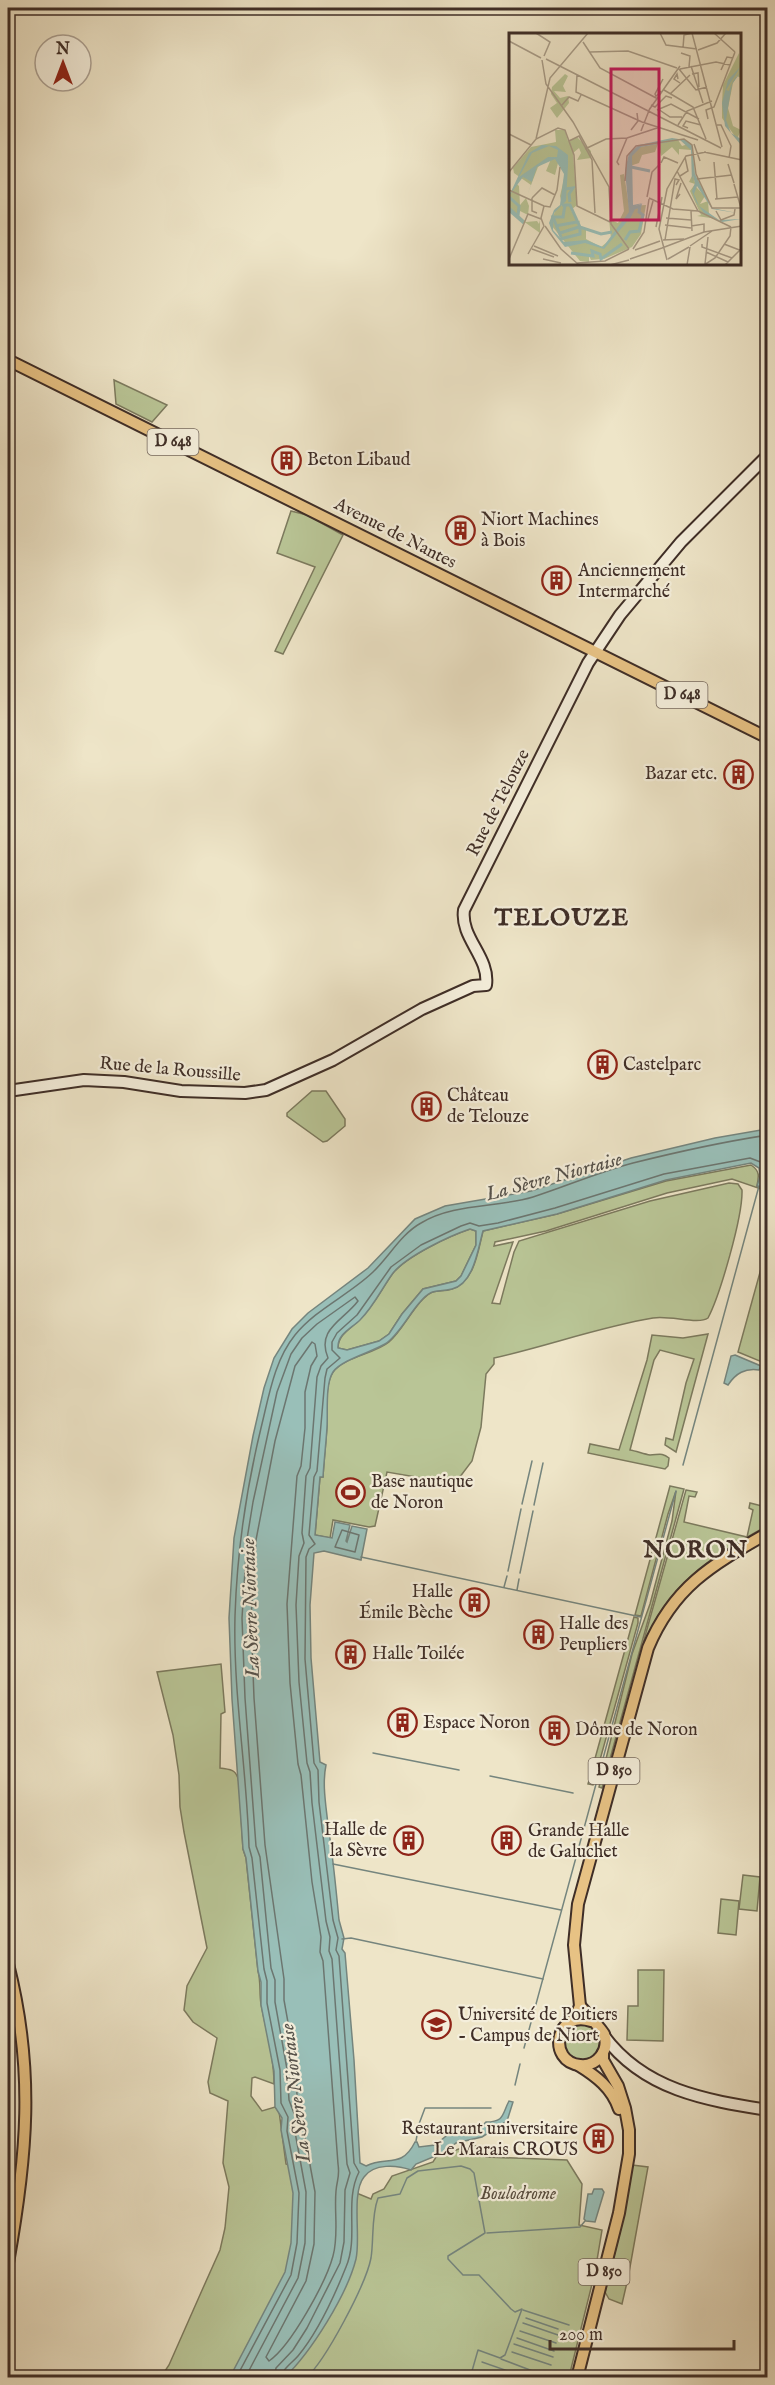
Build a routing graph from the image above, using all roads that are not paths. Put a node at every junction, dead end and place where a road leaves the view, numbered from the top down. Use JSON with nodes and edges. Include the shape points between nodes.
{"nodes":[{"id":1,"x":8,"y":360,"type":"edge"},
{"id":2,"x":768,"y":455,"type":"edge"},
{"id":3,"x":596,"y":652,"type":"junction"},
{"id":4,"x":768,"y":738,"type":"edge"},
{"id":5,"x":486,"y":985,"type":"joint"},
{"id":6,"x":8,"y":1091,"type":"edge"},
{"id":7,"x":768,"y":1533,"type":"edge"},
{"id":8,"x":768,"y":1539,"type":"edge"},
{"id":9,"x":718,"y":1563,"type":"junction"},
{"id":10,"x":8,"y":1964,"type":"edge"},
{"id":11,"x":580,"y":2006,"type":"junction"},
{"id":12,"x":573,"y":2020,"type":"junction"},
{"id":13,"x":591,"y":2021,"type":"junction"},
{"id":14,"x":604,"y":2036,"type":"junction"},
{"id":15,"x":603,"y":2051,"type":"junction"},
{"id":16,"x":616,"y":2052,"type":"junction"},
{"id":17,"x":577,"y":2065,"type":"junction"},
{"id":18,"x":768,"y":2110,"type":"edge"},
{"id":19,"x":627,"y":2166,"type":"junction"},
{"id":20,"x":8,"y":2263,"type":"edge"},
{"id":21,"x":578,"y":2378,"type":"edge"}],
"edges":[{"from":1,"to":3,"type":"main road","name":"Avenue de Nantes","number":"D 648"},
{"from":2,"to":3,"type":"street","name":"Rue de Telouze","via":[[637,585],[622,603]]},
{"from":3,"to":4,"type":"main road","name":"Avenue de Nantes","number":"D 648"},
{"from":3,"to":5,"type":"street","name":"Rue de Telouze","via":[[464,910],[464,926],[485,968]]},
{"from":5,"to":6,"type":"street","name":"Rue de la Roussille","via":[[473,986],[422,1009],[333,1060],[266,1090],[181,1091],[84,1080]]},
{"from":7,"to":9,"type":"main road","number":"D 850"},
{"from":8,"to":9,"type":"main road","number":"D 850"},
{"from":9,"to":11,"type":"main road","number":"D 850","via":[[681,1595],[648,1648],[578,1904],[574,1954]]},
{"from":10,"to":20,"type":"main road","via":[[21,2027],[27,2104],[24,2165]]},
{"from":11,"to":12,"type":"main road"},
{"from":11,"to":13,"type":"main road","number":"D 850"},
{"from":12,"to":13,"type":"main road"},
{"from":12,"to":17,"type":"main road","via":[[563,2028],[559,2045],[564,2057]]},
{"from":13,"to":14,"type":"main road"},
{"from":14,"to":15,"type":"main road"},
{"from":14,"to":16,"type":"street"},
{"from":15,"to":16,"type":"street"},
{"from":15,"to":17,"type":"main road","via":[[590,2064]]},
{"from":15,"to":19,"type":"main road","number":"D 850","via":[[603,2060],[625,2108],[630,2144]]},
{"from":16,"to":18,"type":"street","via":[[677,2091]]},
{"from":17,"to":19,"type":"main road","number":"D 850","via":[[598,2079],[617,2102]]},
{"from":19,"to":21,"type":"main road","number":"D 850"}]}
